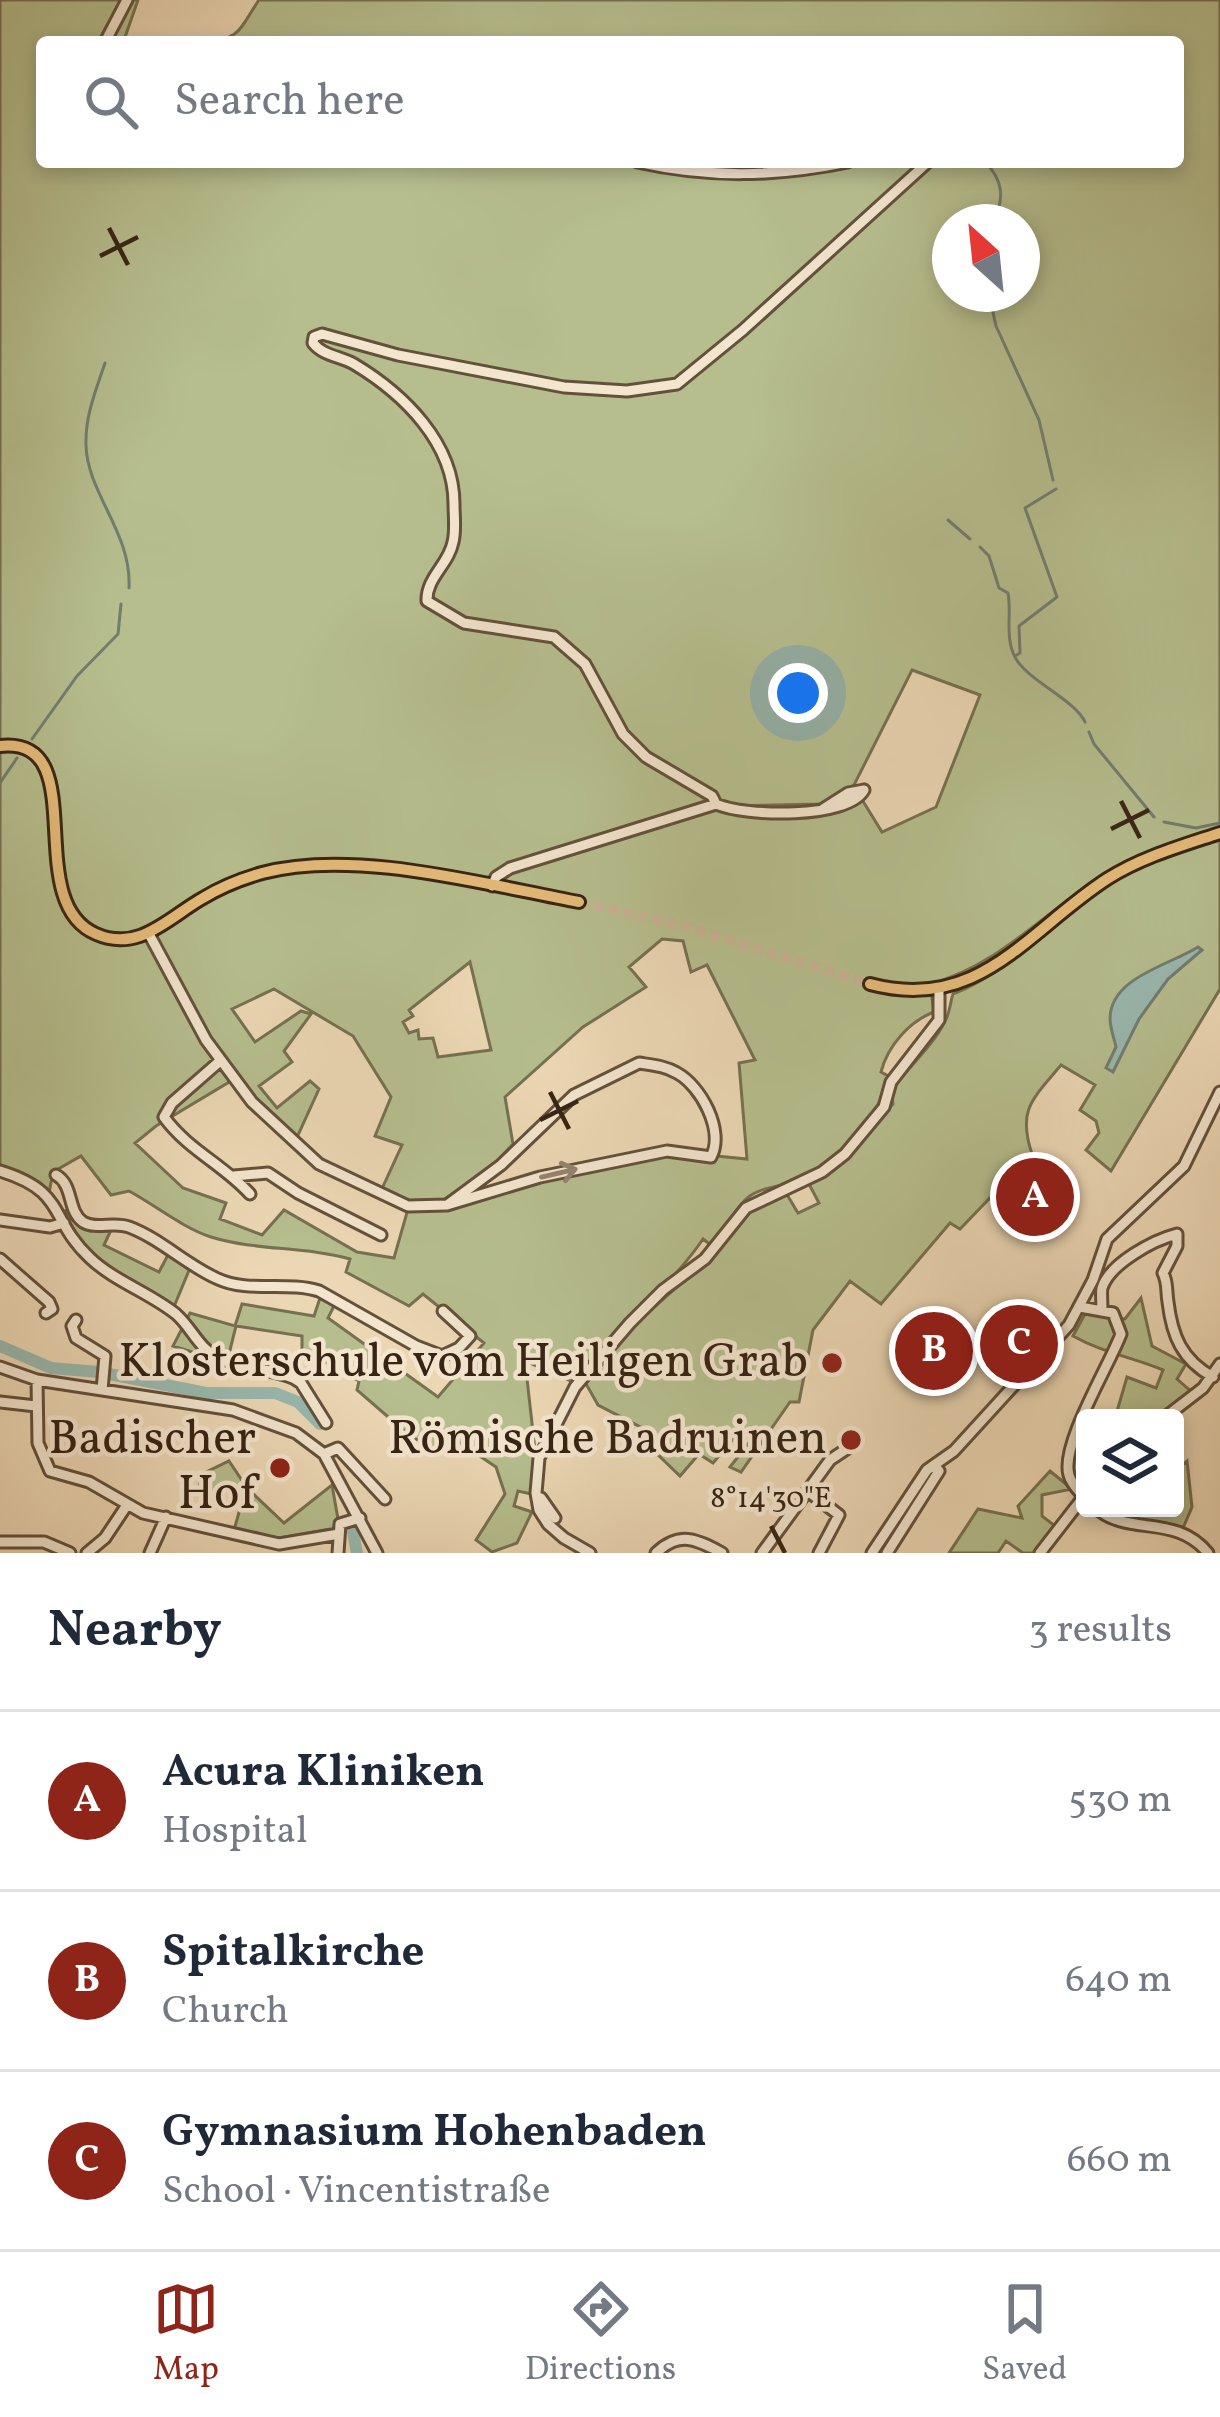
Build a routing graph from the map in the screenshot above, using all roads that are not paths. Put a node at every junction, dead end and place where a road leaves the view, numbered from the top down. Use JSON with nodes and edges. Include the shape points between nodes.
{"nodes":[{"id":1,"x":127,"y":0,"type":"edge"},
{"id":2,"x":109,"y":36,"type":"edge"},
{"id":3,"x":663,"y":168,"type":"edge"},
{"id":4,"x":809,"y":168,"type":"edge"},
{"id":5,"x":921,"y":168,"type":"edge"},
{"id":6,"x":0,"y":746,"type":"edge"},
{"id":7,"x":716,"y":805,"type":"junction"},
{"id":8,"x":823,"y":809,"type":"dead end"},
{"id":9,"x":1220,"y":832,"type":"edge"},
{"id":10,"x":492,"y":886,"type":"junction"},
{"id":11,"x":579,"y":902,"type":"tunnel mouth"},
{"id":12,"x":149,"y":934,"type":"junction"},
{"id":13,"x":870,"y":984,"type":"tunnel mouth"},
{"id":14,"x":939,"y":989,"type":"junction"},
{"id":15,"x":220,"y":1061,"type":"junction"},
{"id":16,"x":1220,"y":1092,"type":"edge"},
{"id":17,"x":0,"y":1172,"type":"edge"},
{"id":18,"x":234,"y":1176,"type":"junction"},
{"id":19,"x":250,"y":1194,"type":"dead end"},
{"id":20,"x":52,"y":1199,"type":"junction"},
{"id":21,"x":447,"y":1205,"type":"junction"},
{"id":22,"x":0,"y":1220,"type":"edge"},
{"id":23,"x":64,"y":1223,"type":"junction"},
{"id":24,"x":381,"y":1235,"type":"dead end"},
{"id":25,"x":0,"y":1259,"type":"edge"},
{"id":26,"x":1080,"y":1307,"type":"junction"},
{"id":27,"x":1102,"y":1308,"type":"junction"},
{"id":28,"x":443,"y":1311,"type":"dead end"},
{"id":29,"x":46,"y":1312,"type":"dead end"},
{"id":30,"x":76,"y":1320,"type":"dead end"},
{"id":31,"x":1220,"y":1364,"type":"edge"},
{"id":32,"x":0,"y":1367,"type":"edge"},
{"id":33,"x":1213,"y":1377,"type":"junction"},
{"id":34,"x":37,"y":1380,"type":"junction"},
{"id":35,"x":103,"y":1385,"type":"junction"},
{"id":36,"x":0,"y":1402,"type":"edge"},
{"id":37,"x":36,"y":1406,"type":"junction"},
{"id":38,"x":1085,"y":1409,"type":"edge"},
{"id":39,"x":1175,"y":1409,"type":"edge"},
{"id":40,"x":326,"y":1423,"type":"dead end"},
{"id":41,"x":1076,"y":1439,"type":"edge"},
{"id":42,"x":848,"y":1448,"type":"dead end"},
{"id":43,"x":324,"y":1454,"type":"junction"},
{"id":44,"x":936,"y":1467,"type":"junction"},
{"id":45,"x":1076,"y":1486,"type":"edge"},
{"id":46,"x":537,"y":1488,"type":"junction"},
{"id":47,"x":809,"y":1492,"type":"junction"},
{"id":48,"x":385,"y":1499,"type":"dead end"},
{"id":49,"x":127,"y":1505,"type":"junction"},
{"id":50,"x":1076,"y":1507,"type":"edge"},
{"id":51,"x":166,"y":1517,"type":"junction"},
{"id":52,"x":1109,"y":1517,"type":"edge"},
{"id":53,"x":361,"y":1518,"type":"junction"},
{"id":54,"x":555,"y":1518,"type":"dead end"},
{"id":55,"x":339,"y":1534,"type":"junction"},
{"id":56,"x":0,"y":1542,"type":"edge"},
{"id":57,"x":70,"y":1553,"type":"edge"},
{"id":58,"x":87,"y":1553,"type":"edge"},
{"id":59,"x":150,"y":1553,"type":"edge"},
{"id":60,"x":338,"y":1553,"type":"edge"},
{"id":61,"x":377,"y":1553,"type":"edge"},
{"id":62,"x":590,"y":1553,"type":"edge"},
{"id":63,"x":656,"y":1553,"type":"edge"},
{"id":64,"x":722,"y":1553,"type":"edge"},
{"id":65,"x":762,"y":1553,"type":"edge"},
{"id":66,"x":819,"y":1553,"type":"edge"},
{"id":67,"x":872,"y":1553,"type":"edge"},
{"id":68,"x":887,"y":1553,"type":"edge"},
{"id":69,"x":1040,"y":1553,"type":"edge"},
{"id":70,"x":1208,"y":1553,"type":"edge"}],
"edges":[{"from":1,"to":2,"type":"street"},
{"from":3,"to":4,"type":"street","via":[[726,176]]},
{"from":5,"to":7,"type":"street","via":[[677,384],[564,388],[314,338],[316,349],[373,376],[434,434],[454,497],[453,544],[428,586],[428,601],[464,623],[554,637],[585,664],[622,734]]},
{"from":6,"to":12,"type":"main road","via":[[32,752],[50,774],[59,888],[73,917],[108,938]]},
{"from":7,"to":8,"type":"street","via":[[747,813]]},
{"from":7,"to":10,"type":"street","via":[[510,868]]},
{"from":9,"to":14,"type":"main road","via":[[1145,859],[989,970]]},
{"from":10,"to":11,"type":"main road"},
{"from":10,"to":12,"type":"main road","via":[[353,865],[292,867],[218,890]]},
{"from":12,"to":15,"type":"street"},
{"from":13,"to":14,"type":"main road"},
{"from":14,"to":46,"type":"street","via":[[940,1020],[845,1154],[746,1208],[705,1259],[590,1366],[539,1458]]},
{"from":15,"to":18,"type":"street","via":[[164,1117],[199,1155]]},
{"from":15,"to":21,"type":"street","via":[[319,1164],[408,1206]]},
{"from":16,"to":26,"type":"street","via":[[1184,1166],[1107,1239]]},
{"from":17,"to":20,"type":"street"},
{"from":18,"to":19,"type":"street"},
{"from":18,"to":24,"type":"street","via":[[268,1173]]},
{"from":20,"to":23,"type":"street"},
{"from":20,"to":28,"type":"street","via":[[61,1176],[85,1223],[130,1227],[220,1280],[332,1296],[434,1354],[451,1354],[470,1336]]},
{"from":21,"to":21,"type":"street","one_way":true,"via":[[667,1150],[711,1157],[716,1136],[695,1087],[639,1063],[574,1095]]},
{"from":22,"to":23,"type":"street"},
{"from":23,"to":40,"type":"street","via":[[86,1255],[177,1315],[201,1348],[301,1383]]},
{"from":25,"to":29,"type":"street","via":[[49,1302]]},
{"from":26,"to":27,"type":"street"},
{"from":26,"to":44,"type":"street"},
{"from":27,"to":33,"type":"street","via":[[1107,1279],[1177,1234],[1163,1273],[1171,1325],[1192,1366]]},
{"from":27,"to":38,"type":"street","via":[[1118,1319],[1121,1334]]},
{"from":30,"to":35,"type":"street","via":[[72,1333],[102,1351]]},
{"from":31,"to":33,"type":"street"},
{"from":32,"to":34,"type":"street"},
{"from":33,"to":39,"type":"street"},
{"from":34,"to":35,"type":"street"},
{"from":34,"to":37,"type":"street"},
{"from":35,"to":43,"type":"street","via":[[233,1410],[296,1433]]},
{"from":36,"to":37,"type":"street"},
{"from":37,"to":49,"type":"street","via":[[39,1454],[50,1471]]},
{"from":41,"to":45,"type":"street","via":[[1068,1465]]},
{"from":42,"to":47,"type":"street"},
{"from":43,"to":48,"type":"street","via":[[338,1448]]},
{"from":43,"to":53,"type":"street"},
{"from":44,"to":67,"type":"street"},
{"from":44,"to":68,"type":"street","via":[[933,1485]]},
{"from":46,"to":54,"type":"street"},
{"from":46,"to":62,"type":"street","via":[[548,1523]]},
{"from":47,"to":65,"type":"street"},
{"from":47,"to":66,"type":"street","via":[[839,1515]]},
{"from":49,"to":51,"type":"street"},
{"from":49,"to":58,"type":"street"},
{"from":50,"to":69,"type":"street"},
{"from":51,"to":55,"type":"street","via":[[280,1544]]},
{"from":51,"to":59,"type":"street"},
{"from":52,"to":70,"type":"street","via":[[1184,1532]]},
{"from":53,"to":55,"type":"street","via":[[340,1524]]},
{"from":53,"to":61,"type":"street"},
{"from":55,"to":60,"type":"street"},
{"from":56,"to":57,"type":"street","via":[[44,1542]]},
{"from":63,"to":64,"type":"street","via":[[671,1540],[697,1540]]}]}
